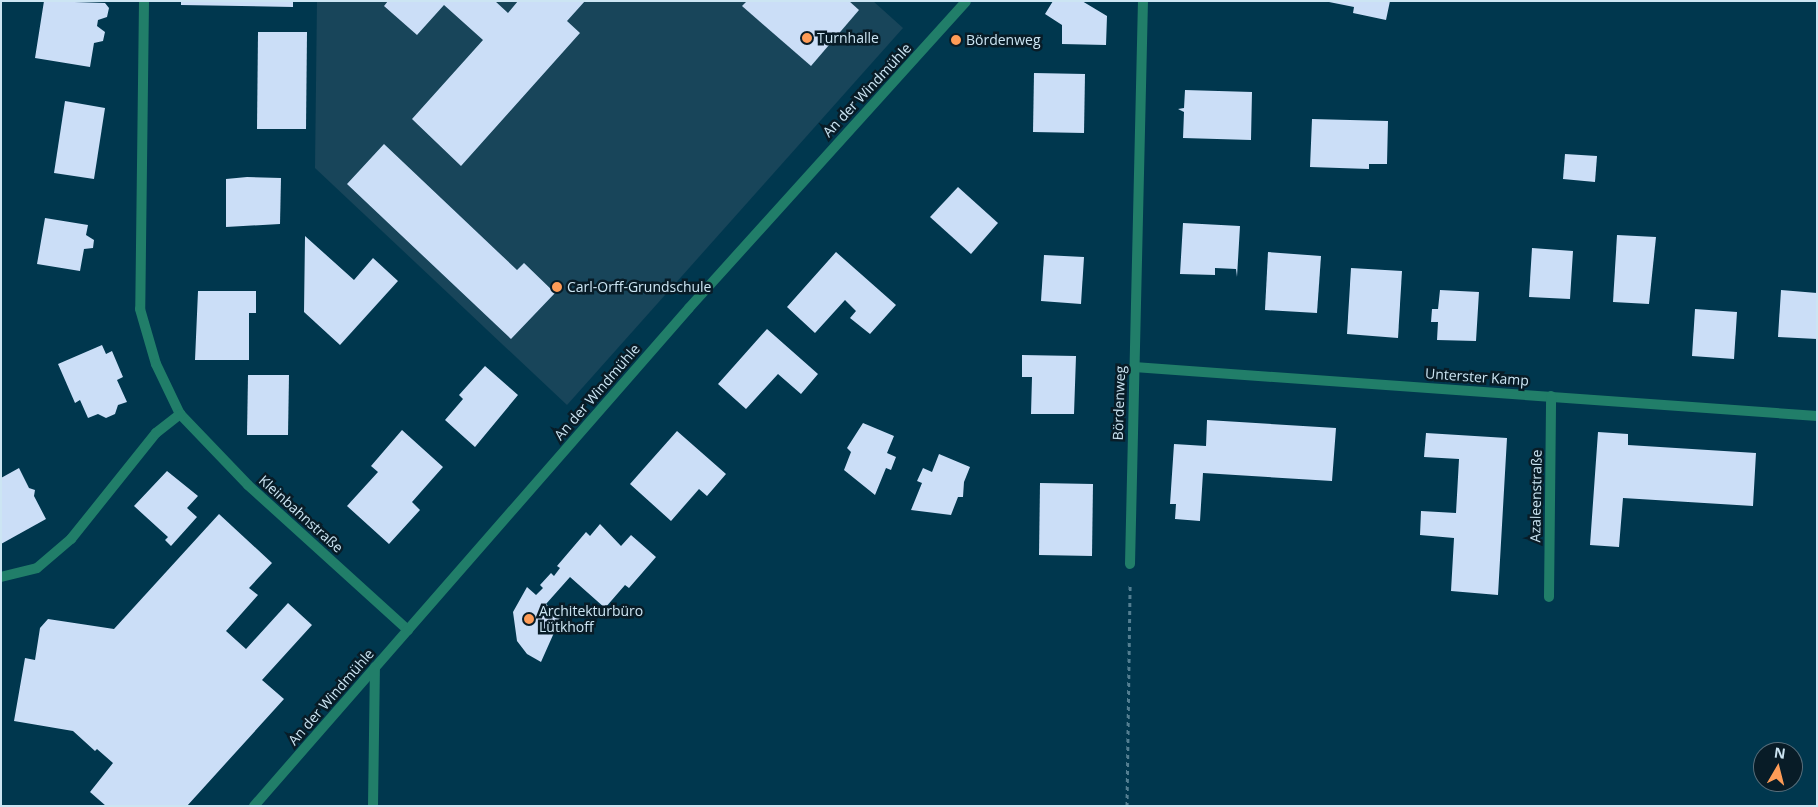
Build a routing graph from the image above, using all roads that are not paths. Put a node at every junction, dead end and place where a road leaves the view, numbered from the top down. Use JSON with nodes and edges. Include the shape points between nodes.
{"nodes":[{"id":1,"x":144,"y":1,"type":"edge"},
{"id":2,"x":966,"y":1,"type":"edge"},
{"id":3,"x":1143,"y":1,"type":"edge"},
{"id":4,"x":1134,"y":367,"type":"junction"},
{"id":5,"x":1551,"y":396,"type":"junction"},
{"id":6,"x":180,"y":414,"type":"junction"},
{"id":7,"x":1817,"y":416,"type":"edge"},
{"id":8,"x":1130,"y":564,"type":"road end"},
{"id":9,"x":1,"y":577,"type":"edge"},
{"id":10,"x":1549,"y":596,"type":"dead end"},
{"id":11,"x":408,"y":630,"type":"junction"},
{"id":12,"x":375,"y":667,"type":"junction"},
{"id":13,"x":254,"y":806,"type":"edge"},
{"id":14,"x":373,"y":806,"type":"edge"}],
"edges":[{"from":1,"to":6,"type":"street","name":"Kleinbahnstraße","via":[[140,309],[156,364]]},
{"from":2,"to":11,"type":"street","name":"An der Windmühle","via":[[688,308]]},
{"from":3,"to":4,"type":"street","name":"Bördenweg"},
{"from":4,"to":5,"type":"street","name":"Unterster Kamp"},
{"from":4,"to":8,"type":"street","name":"Bördenweg"},
{"from":5,"to":7,"type":"street","name":"Unterster Kamp"},
{"from":5,"to":10,"type":"street","name":"Azaleenstraße"},
{"from":6,"to":9,"type":"street","via":[[156,433],[71,539],[37,568]]},
{"from":6,"to":11,"type":"street","name":"Kleinbahnstraße","via":[[248,485]]},
{"from":11,"to":12,"type":"street","name":"An der Windmühle"},
{"from":12,"to":13,"type":"street","name":"An der Windmühle"},
{"from":12,"to":14,"type":"street"}]}
